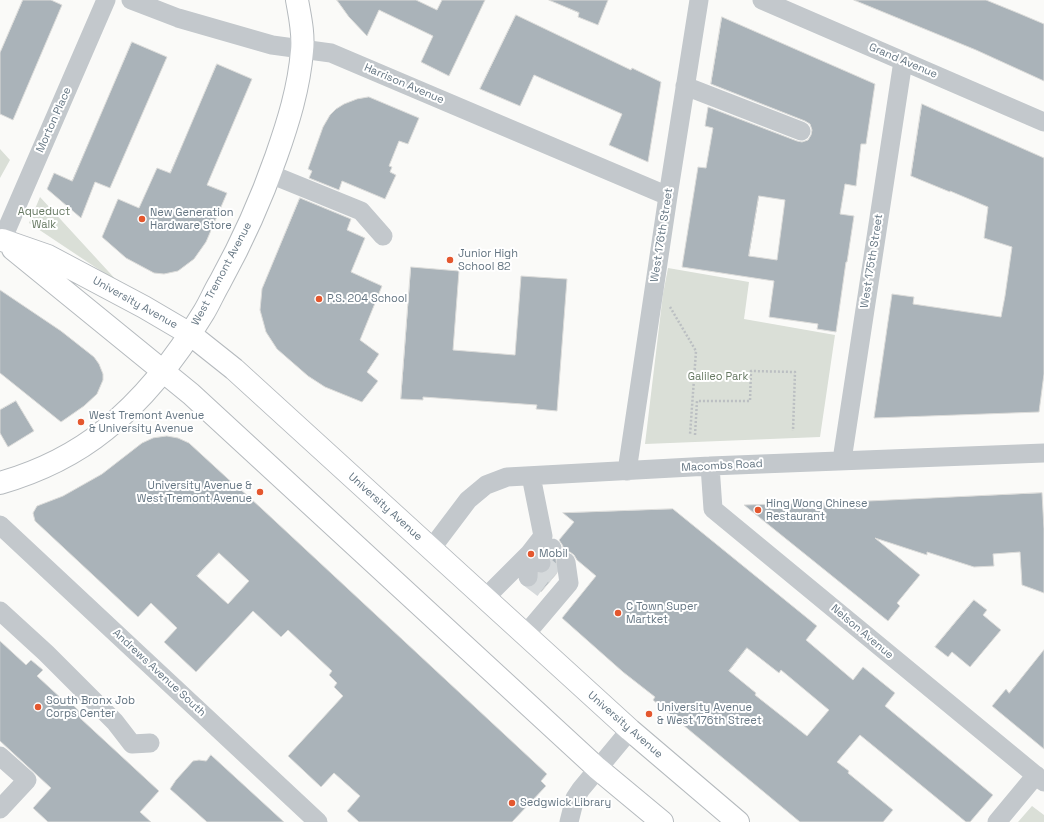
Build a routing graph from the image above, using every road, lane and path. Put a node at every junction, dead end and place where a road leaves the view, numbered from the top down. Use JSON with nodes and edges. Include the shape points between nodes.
{"nodes":[{"id":1,"x":106,"y":0,"type":"edge"},
{"id":2,"x":131,"y":0,"type":"edge"},
{"id":3,"x":297,"y":0,"type":"edge"},
{"id":4,"x":699,"y":0,"type":"edge"},
{"id":5,"x":762,"y":0,"type":"edge"},
{"id":6,"x":302,"y":49,"type":"junction"},
{"id":7,"x":903,"y":61,"type":"junction"},
{"id":8,"x":686,"y":86,"type":"junction"},
{"id":9,"x":1044,"y":122,"type":"edge"},
{"id":10,"x":801,"y":131,"type":"dead end"},
{"id":11,"x":270,"y":174,"type":"junction"},
{"id":12,"x":668,"y":196,"type":"junction"},
{"id":13,"x":383,"y":236,"type":"dead end"},
{"id":14,"x":1,"y":239,"type":"edge"},
{"id":15,"x":666,"y":300,"type":"dead end"},
{"id":16,"x":190,"y":334,"type":"junction"},
{"id":17,"x":163,"y":371,"type":"junction"},
{"id":18,"x":793,"y":431,"type":"dead end"},
{"id":19,"x":690,"y":435,"type":"dead end"},
{"id":20,"x":695,"y":435,"type":"dead end"},
{"id":21,"x":1044,"y":453,"type":"edge"},
{"id":22,"x":842,"y":460,"type":"junction"},
{"id":23,"x":710,"y":466,"type":"junction"},
{"id":24,"x":627,"y":471,"type":"junction"},
{"id":25,"x":531,"y":476,"type":"junction"},
{"id":26,"x":0,"y":483,"type":"edge"},
{"id":27,"x":0,"y":525,"type":"edge"},
{"id":28,"x":552,"y":548,"type":"dead end"},
{"id":29,"x":431,"y":549,"type":"junction"},
{"id":30,"x":535,"y":558,"type":"junction"},
{"id":31,"x":528,"y":577,"type":"dead end"},
{"id":32,"x":558,"y":577,"type":"dead end"},
{"id":33,"x":484,"y":599,"type":"junction"},
{"id":34,"x":0,"y":611,"type":"edge"},
{"id":35,"x":524,"y":635,"type":"junction"},
{"id":36,"x":630,"y":730,"type":"junction"},
{"id":37,"x":150,"y":743,"type":"dead end"},
{"id":38,"x":0,"y":756,"type":"edge"},
{"id":39,"x":597,"y":768,"type":"junction"},
{"id":40,"x":1040,"y":779,"type":"edge"},
{"id":41,"x":0,"y":809,"type":"edge"},
{"id":42,"x":0,"y":814,"type":"edge"},
{"id":43,"x":8,"y":822,"type":"edge"},
{"id":44,"x":318,"y":822,"type":"edge"},
{"id":45,"x":569,"y":822,"type":"edge"},
{"id":46,"x":662,"y":822,"type":"edge"},
{"id":47,"x":738,"y":822,"type":"edge"},
{"id":48,"x":997,"y":822,"type":"edge"}],
"edges":[{"from":1,"to":14,"type":"street","name":"Morton Place"},
{"from":2,"to":6,"type":"street","name":"Harrison Avenue","via":[[178,18],[272,46]]},
{"from":3,"to":6,"type":"main road","name":"West Tremont Avenue"},
{"from":4,"to":8,"type":"street","name":"West 176th Street"},
{"from":5,"to":7,"type":"street","name":"Grand Avenue"},
{"from":6,"to":11,"type":"main road","name":"West Tremont Avenue","via":[[295,97]]},
{"from":6,"to":12,"type":"street","name":"Harrison Avenue","via":[[331,53]]},
{"from":7,"to":9,"type":"street","name":"Grand Avenue"},
{"from":7,"to":22,"type":"street","name":"West 175th Street"},
{"from":8,"to":10,"type":"street"},
{"from":8,"to":12,"type":"street","name":"West 176th Street"},
{"from":11,"to":13,"type":"street","via":[[361,211]]},
{"from":11,"to":16,"type":"main road","name":"West Tremont Avenue","via":[[245,233]]},
{"from":12,"to":24,"type":"street","name":"West 176th Street"},
{"from":14,"to":16,"type":"main road","name":"University Avenue","via":[[48,256]]},
{"from":14,"to":17,"type":"main road"},
{"from":15,"to":19,"type":"path","via":[[696,351]]},
{"from":16,"to":17,"type":"main road","name":"West Tremont Avenue"},
{"from":16,"to":29,"type":"main road","name":"University Avenue","via":[[234,369]]},
{"from":17,"to":26,"type":"main road","name":"West Tremont Avenue","via":[[142,396],[86,444],[42,469]]},
{"from":17,"to":39,"type":"main road","via":[[192,394]]},
{"from":18,"to":20,"type":"path","via":[[795,372],[751,372],[750,401],[697,402]]},
{"from":21,"to":22,"type":"street","name":"Macombs Road"},
{"from":22,"to":23,"type":"street","name":"Macombs Road"},
{"from":23,"to":24,"type":"street","name":"Macombs Road"},
{"from":23,"to":40,"type":"street","name":"Nelson Avenue","via":[[713,509]]},
{"from":24,"to":25,"type":"street","name":"Macombs Road"},
{"from":25,"to":29,"type":"street","name":"Macombs Road","via":[[507,477],[486,485],[468,500]]},
{"from":25,"to":30,"type":"street","via":[[543,536]]},
{"from":27,"to":44,"type":"street","name":"Andrews Avenue South"},
{"from":28,"to":30,"type":"street"},
{"from":29,"to":33,"type":"main road","name":"University Avenue"},
{"from":30,"to":31,"type":"street"},
{"from":30,"to":33,"type":"street"},
{"from":32,"to":35,"type":"street"},
{"from":33,"to":35,"type":"main road","name":"University Avenue"},
{"from":34,"to":37,"type":"street","via":[[110,717],[132,744]]},
{"from":35,"to":36,"type":"main road","name":"University Avenue"},
{"from":36,"to":39,"type":"street"},
{"from":36,"to":47,"type":"main road","name":"University Avenue"},
{"from":38,"to":41,"type":"street","via":[[26,780]]},
{"from":39,"to":45,"type":"street","via":[[575,798]]},
{"from":39,"to":46,"type":"main road"},
{"from":40,"to":48,"type":"street"},
{"from":42,"to":43,"type":"street"}]}
